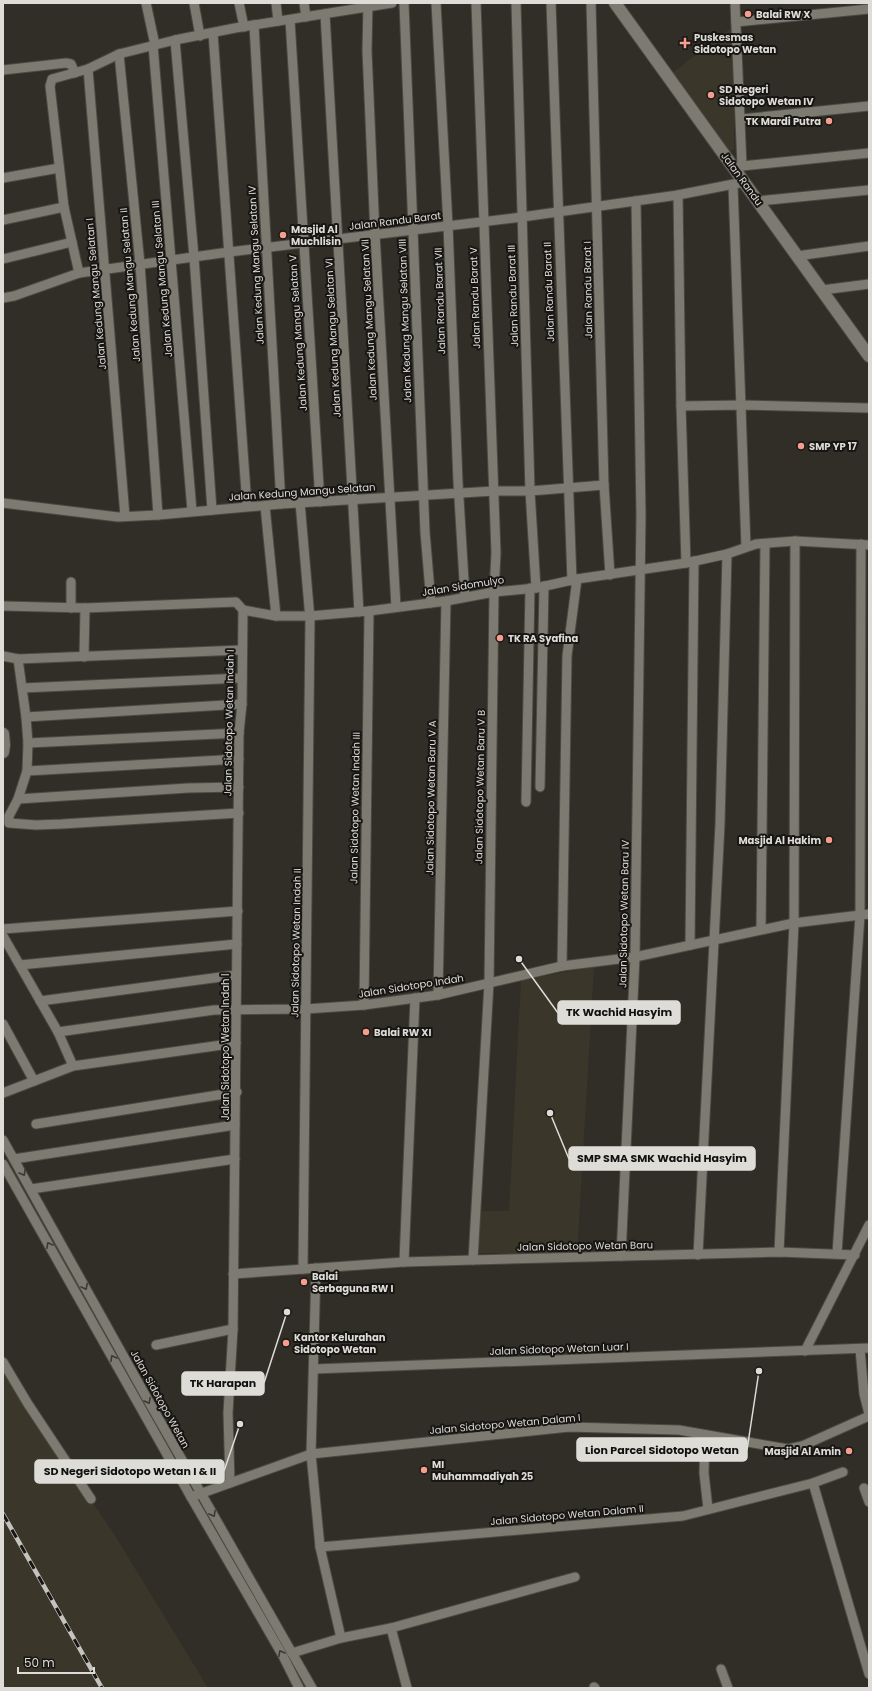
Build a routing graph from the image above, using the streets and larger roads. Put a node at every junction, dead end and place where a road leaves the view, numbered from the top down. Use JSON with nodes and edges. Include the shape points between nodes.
{"nodes":[{"id":1,"x":146,"y":3,"type":"edge"},
{"id":2,"x":194,"y":3,"type":"edge"},
{"id":3,"x":239,"y":3,"type":"edge"},
{"id":4,"x":276,"y":3,"type":"edge"},
{"id":5,"x":304,"y":3,"type":"edge"},
{"id":6,"x":392,"y":3,"type":"edge"},
{"id":7,"x":404,"y":3,"type":"edge"},
{"id":8,"x":436,"y":3,"type":"edge"},
{"id":9,"x":476,"y":3,"type":"edge"},
{"id":10,"x":516,"y":3,"type":"edge"},
{"id":11,"x":551,"y":3,"type":"edge"},
{"id":12,"x":591,"y":3,"type":"edge"},
{"id":13,"x":615,"y":3,"type":"edge"},
{"id":14,"x":735,"y":3,"type":"edge"},
{"id":15,"x":368,"y":5,"type":"edge"},
{"id":16,"x":337,"y":7,"type":"edge"},
{"id":17,"x":869,"y":9,"type":"edge"},
{"id":18,"x":325,"y":14,"type":"junction"},
{"id":19,"x":306,"y":17,"type":"junction"},
{"id":20,"x":290,"y":20,"type":"junction"},
{"id":21,"x":278,"y":21,"type":"junction"},
{"id":22,"x":736,"y":22,"type":"junction"},
{"id":23,"x":254,"y":25,"type":"junction"},
{"id":24,"x":244,"y":27,"type":"junction"},
{"id":25,"x":213,"y":33,"type":"junction"},
{"id":26,"x":200,"y":36,"type":"junction"},
{"id":27,"x":175,"y":40,"type":"junction"},
{"id":28,"x":154,"y":45,"type":"junction"},
{"id":29,"x":119,"y":54,"type":"junction"},
{"id":30,"x":3,"y":70,"type":"edge"},
{"id":31,"x":88,"y":70,"type":"junction"},
{"id":32,"x":75,"y":73,"type":"junction"},
{"id":33,"x":869,"y":106,"type":"edge"},
{"id":34,"x":741,"y":119,"type":"junction"},
{"id":35,"x":869,"y":153,"type":"edge"},
{"id":36,"x":738,"y":166,"type":"junction"},
{"id":37,"x":59,"y":168,"type":"junction"},
{"id":38,"x":3,"y":178,"type":"edge"},
{"id":39,"x":738,"y":183,"type":"junction"},
{"id":40,"x":869,"y":190,"type":"edge"},
{"id":41,"x":678,"y":195,"type":"junction"},
{"id":42,"x":636,"y":201,"type":"junction"},
{"id":43,"x":758,"y":201,"type":"junction"},
{"id":44,"x":64,"y":207,"type":"junction"},
{"id":45,"x":597,"y":207,"type":"junction"},
{"id":46,"x":557,"y":212,"type":"junction"},
{"id":47,"x":522,"y":217,"type":"junction"},
{"id":48,"x":3,"y":220,"type":"edge"},
{"id":49,"x":483,"y":222,"type":"junction"},
{"id":50,"x":448,"y":225,"type":"junction"},
{"id":51,"x":412,"y":231,"type":"junction"},
{"id":52,"x":375,"y":234,"type":"junction"},
{"id":53,"x":339,"y":239,"type":"junction"},
{"id":54,"x":72,"y":242,"type":"junction"},
{"id":55,"x":304,"y":243,"type":"junction"},
{"id":56,"x":869,"y":246,"type":"edge"},
{"id":57,"x":265,"y":248,"type":"junction"},
{"id":58,"x":229,"y":252,"type":"junction"},
{"id":59,"x":797,"y":256,"type":"junction"},
{"id":60,"x":194,"y":257,"type":"junction"},
{"id":61,"x":3,"y":259,"type":"edge"},
{"id":62,"x":172,"y":260,"type":"junction"},
{"id":63,"x":140,"y":264,"type":"junction"},
{"id":64,"x":105,"y":268,"type":"junction"},
{"id":65,"x":79,"y":272,"type":"junction"},
{"id":66,"x":869,"y":284,"type":"edge"},
{"id":67,"x":822,"y":290,"type":"junction"},
{"id":68,"x":3,"y":298,"type":"edge"},
{"id":69,"x":869,"y":356,"type":"edge"},
{"id":70,"x":742,"y":405,"type":"junction"},
{"id":71,"x":681,"y":406,"type":"junction"},
{"id":72,"x":869,"y":408,"type":"edge"},
{"id":73,"x":604,"y":485,"type":"junction"},
{"id":74,"x":568,"y":488,"type":"junction"},
{"id":75,"x":494,"y":491,"type":"junction"},
{"id":76,"x":530,"y":491,"type":"junction"},
{"id":77,"x":458,"y":493,"type":"junction"},
{"id":78,"x":423,"y":495,"type":"junction"},
{"id":79,"x":389,"y":496,"type":"junction"},
{"id":80,"x":353,"y":499,"type":"junction"},
{"id":81,"x":300,"y":502,"type":"junction"},
{"id":82,"x":320,"y":502,"type":"junction"},
{"id":83,"x":3,"y":503,"type":"edge"},
{"id":84,"x":281,"y":504,"type":"junction"},
{"id":85,"x":247,"y":506,"type":"junction"},
{"id":86,"x":265,"y":506,"type":"junction"},
{"id":87,"x":212,"y":510,"type":"junction"},
{"id":88,"x":192,"y":512,"type":"junction"},
{"id":89,"x":158,"y":515,"type":"junction"},
{"id":90,"x":125,"y":516,"type":"junction"},
{"id":91,"x":795,"y":540,"type":"junction"},
{"id":92,"x":765,"y":544,"type":"junction"},
{"id":93,"x":865,"y":544,"type":"edge"},
{"id":94,"x":746,"y":547,"type":"junction"},
{"id":95,"x":727,"y":554,"type":"junction"},
{"id":96,"x":690,"y":562,"type":"junction"},
{"id":97,"x":640,"y":571,"type":"junction"},
{"id":98,"x":610,"y":575,"type":"junction"},
{"id":99,"x":574,"y":580,"type":"junction"},
{"id":100,"x":71,"y":582,"type":"dead end"},
{"id":101,"x":537,"y":587,"type":"junction"},
{"id":102,"x":494,"y":592,"type":"junction"},
{"id":103,"x":465,"y":597,"type":"junction"},
{"id":104,"x":446,"y":601,"type":"junction"},
{"id":105,"x":431,"y":603,"type":"junction"},
{"id":106,"x":3,"y":606,"type":"edge"},
{"id":107,"x":396,"y":607,"type":"junction"},
{"id":108,"x":71,"y":608,"type":"junction"},
{"id":109,"x":85,"y":608,"type":"junction"},
{"id":110,"x":242,"y":610,"type":"junction"},
{"id":111,"x":369,"y":611,"type":"junction"},
{"id":112,"x":359,"y":612,"type":"junction"},
{"id":113,"x":276,"y":616,"type":"junction"},
{"id":114,"x":310,"y":616,"type":"junction"},
{"id":115,"x":241,"y":650,"type":"junction"},
{"id":116,"x":3,"y":656,"type":"edge"},
{"id":117,"x":84,"y":657,"type":"junction"},
{"id":118,"x":18,"y":659,"type":"junction"},
{"id":119,"x":242,"y":678,"type":"junction"},
{"id":120,"x":23,"y":688,"type":"junction"},
{"id":121,"x":242,"y":704,"type":"junction"},
{"id":122,"x":26,"y":717,"type":"junction"},
{"id":123,"x":239,"y":733,"type":"junction"},
{"id":124,"x":3,"y":734,"type":"edge"},
{"id":125,"x":28,"y":743,"type":"junction"},
{"id":126,"x":3,"y":752,"type":"edge"},
{"id":127,"x":240,"y":759,"type":"junction"},
{"id":128,"x":27,"y":771,"type":"junction"},
{"id":129,"x":239,"y":787,"type":"junction"},
{"id":130,"x":540,"y":787,"type":"dead end"},
{"id":131,"x":18,"y":798,"type":"junction"},
{"id":132,"x":526,"y":802,"type":"dead end"},
{"id":133,"x":240,"y":813,"type":"junction"},
{"id":134,"x":238,"y":912,"type":"junction"},
{"id":135,"x":865,"y":915,"type":"edge"},
{"id":136,"x":794,"y":923,"type":"junction"},
{"id":137,"x":3,"y":929,"type":"edge"},
{"id":138,"x":761,"y":929,"type":"junction"},
{"id":139,"x":3,"y":936,"type":"edge"},
{"id":140,"x":713,"y":941,"type":"junction"},
{"id":141,"x":237,"y":944,"type":"junction"},
{"id":142,"x":690,"y":945,"type":"junction"},
{"id":143,"x":635,"y":957,"type":"junction"},
{"id":144,"x":20,"y":966,"type":"junction"},
{"id":145,"x":562,"y":966,"type":"junction"},
{"id":146,"x":236,"y":975,"type":"junction"},
{"id":147,"x":489,"y":983,"type":"junction"},
{"id":148,"x":438,"y":995,"type":"junction"},
{"id":149,"x":416,"y":998,"type":"junction"},
{"id":150,"x":40,"y":1000,"type":"junction"},
{"id":151,"x":364,"y":1005,"type":"junction"},
{"id":152,"x":236,"y":1009,"type":"junction"},
{"id":153,"x":306,"y":1009,"type":"junction"},
{"id":154,"x":3,"y":1024,"type":"edge"},
{"id":155,"x":58,"y":1032,"type":"junction"},
{"id":156,"x":236,"y":1043,"type":"junction"},
{"id":157,"x":73,"y":1066,"type":"junction"},
{"id":158,"x":34,"y":1081,"type":"junction"},
{"id":159,"x":237,"y":1092,"type":"junction"},
{"id":160,"x":3,"y":1093,"type":"edge"},
{"id":161,"x":36,"y":1124,"type":"dead end"},
{"id":162,"x":235,"y":1125,"type":"junction"},
{"id":163,"x":3,"y":1140,"type":"edge"},
{"id":164,"x":14,"y":1159,"type":"junction"},
{"id":165,"x":235,"y":1159,"type":"junction"},
{"id":166,"x":3,"y":1164,"type":"edge"},
{"id":167,"x":31,"y":1189,"type":"junction"},
{"id":168,"x":869,"y":1225,"type":"edge"},
{"id":169,"x":779,"y":1252,"type":"junction"},
{"id":170,"x":837,"y":1254,"type":"junction"},
{"id":171,"x":698,"y":1255,"type":"junction"},
{"id":172,"x":855,"y":1255,"type":"junction"},
{"id":173,"x":621,"y":1256,"type":"junction"},
{"id":174,"x":473,"y":1260,"type":"junction"},
{"id":175,"x":404,"y":1262,"type":"junction"},
{"id":176,"x":316,"y":1268,"type":"junction"},
{"id":177,"x":303,"y":1269,"type":"junction"},
{"id":178,"x":233,"y":1274,"type":"junction"},
{"id":179,"x":233,"y":1329,"type":"junction"},
{"id":180,"x":156,"y":1345,"type":"dead end"},
{"id":181,"x":864,"y":1348,"type":"edge"},
{"id":182,"x":805,"y":1351,"type":"junction"},
{"id":183,"x":3,"y":1362,"type":"edge"},
{"id":184,"x":314,"y":1369,"type":"junction"},
{"id":185,"x":869,"y":1415,"type":"edge"},
{"id":186,"x":705,"y":1435,"type":"junction"},
{"id":187,"x":311,"y":1454,"type":"junction"},
{"id":188,"x":843,"y":1472,"type":"dead end"},
{"id":189,"x":230,"y":1483,"type":"junction"},
{"id":190,"x":813,"y":1483,"type":"junction"},
{"id":191,"x":864,"y":1488,"type":"dead end"},
{"id":192,"x":201,"y":1493,"type":"junction"},
{"id":193,"x":191,"y":1497,"type":"junction"},
{"id":194,"x":90,"y":1499,"type":"dead end"},
{"id":195,"x":869,"y":1502,"type":"edge"},
{"id":196,"x":708,"y":1509,"type":"junction"},
{"id":197,"x":320,"y":1547,"type":"junction"},
{"id":198,"x":575,"y":1577,"type":"dead end"},
{"id":199,"x":391,"y":1628,"type":"junction"},
{"id":200,"x":341,"y":1638,"type":"junction"},
{"id":201,"x":292,"y":1653,"type":"junction"},
{"id":202,"x":721,"y":1669,"type":"dead end"},
{"id":203,"x":869,"y":1674,"type":"edge"},
{"id":204,"x":299,"y":1688,"type":"edge"},
{"id":205,"x":312,"y":1688,"type":"edge"},
{"id":206,"x":407,"y":1688,"type":"edge"},
{"id":207,"x":728,"y":1688,"type":"edge"}],
"edges":[{"from":1,"to":28,"type":"street","name":"Jalan Kedung Mangu Selatan III"},
{"from":2,"to":26,"type":"street"},
{"from":3,"to":24,"type":"street"},
{"from":4,"to":21,"type":"street"},
{"from":5,"to":19,"type":"street"},
{"from":6,"to":15,"type":"street"},
{"from":7,"to":51,"type":"street","name":"Jalan Kedung Mangu Selatan VIII"},
{"from":8,"to":50,"type":"street","name":"Jalan Randu Barat VII"},
{"from":9,"to":49,"type":"street","name":"Jalan Randu Barat V"},
{"from":10,"to":47,"type":"street","name":"Jalan Randu Barat III"},
{"from":11,"to":46,"type":"street","name":"Jalan Randu Barat II"},
{"from":12,"to":45,"type":"street","name":"Jalan Randu Barat I"},
{"from":13,"to":36,"type":"street","name":"Jalan Randu"},
{"from":14,"to":22,"type":"street"},
{"from":15,"to":16,"type":"street"},
{"from":15,"to":52,"type":"street","name":"Jalan Kedung Mangu Selatan VII","via":[[367,51]]},
{"from":16,"to":18,"type":"street"},
{"from":17,"to":22,"type":"street"},
{"from":18,"to":19,"type":"street"},
{"from":18,"to":53,"type":"street","name":"Jalan Kedung Mangu Selatan VI"},
{"from":19,"to":20,"type":"street"},
{"from":20,"to":21,"type":"street"},
{"from":20,"to":55,"type":"street","name":"Jalan Kedung Mangu Selatan V"},
{"from":21,"to":23,"type":"street"},
{"from":22,"to":34,"type":"street"},
{"from":23,"to":24,"type":"street"},
{"from":23,"to":57,"type":"street","name":"Jalan Kedung Mangu Selatan IV"},
{"from":24,"to":25,"type":"street"},
{"from":25,"to":26,"type":"street"},
{"from":25,"to":58,"type":"street"},
{"from":26,"to":27,"type":"street"},
{"from":27,"to":28,"type":"street"},
{"from":27,"to":60,"type":"street"},
{"from":28,"to":29,"type":"street"},
{"from":28,"to":62,"type":"street","name":"Jalan Kedung Mangu Selatan III"},
{"from":29,"to":31,"type":"street"},
{"from":29,"to":63,"type":"street","name":"Jalan Kedung Mangu Selatan II"},
{"from":30,"to":32,"type":"street","via":[[66,63],[71,64]]},
{"from":31,"to":32,"type":"street"},
{"from":31,"to":64,"type":"street","name":"Jalan Kedung Mangu Selatan I"},
{"from":32,"to":37,"type":"street","via":[[52,79],[50,86]]},
{"from":33,"to":34,"type":"street"},
{"from":34,"to":36,"type":"street"},
{"from":35,"to":36,"type":"street"},
{"from":36,"to":39,"type":"street","name":"Jalan Randu"},
{"from":37,"to":38,"type":"street"},
{"from":37,"to":44,"type":"street"},
{"from":39,"to":41,"type":"street","name":"Jalan Randu Barat"},
{"from":39,"to":43,"type":"street","name":"Jalan Randu"},
{"from":39,"to":70,"type":"street"},
{"from":40,"to":43,"type":"street"},
{"from":41,"to":42,"type":"street","name":"Jalan Randu Barat"},
{"from":41,"to":71,"type":"street"},
{"from":42,"to":45,"type":"street","name":"Jalan Randu Barat"},
{"from":42,"to":97,"type":"street","name":"Jalan Sidotopo Wetan Baru IV"},
{"from":43,"to":59,"type":"street","name":"Jalan Randu"},
{"from":44,"to":48,"type":"street"},
{"from":44,"to":54,"type":"street"},
{"from":45,"to":46,"type":"street","name":"Jalan Randu Barat"},
{"from":45,"to":73,"type":"street","name":"Jalan Randu Barat I"},
{"from":46,"to":47,"type":"street","name":"Jalan Randu Barat"},
{"from":46,"to":74,"type":"street","name":"Jalan Randu Barat II"},
{"from":47,"to":49,"type":"street","name":"Jalan Randu Barat"},
{"from":47,"to":76,"type":"street","name":"Jalan Randu Barat III"},
{"from":49,"to":50,"type":"street","name":"Jalan Randu Barat"},
{"from":49,"to":75,"type":"street","name":"Jalan Randu Barat V"},
{"from":50,"to":51,"type":"street","name":"Jalan Randu Barat"},
{"from":50,"to":77,"type":"street","name":"Jalan Randu Barat VII"},
{"from":51,"to":52,"type":"street","name":"Jalan Randu Barat"},
{"from":51,"to":78,"type":"street","name":"Jalan Kedung Mangu Selatan VIII"},
{"from":52,"to":53,"type":"street","name":"Jalan Randu Barat"},
{"from":52,"to":79,"type":"street","name":"Jalan Kedung Mangu Selatan VII"},
{"from":53,"to":55,"type":"street","name":"Jalan Randu Barat"},
{"from":53,"to":80,"type":"street","name":"Jalan Kedung Mangu Selatan VI"},
{"from":54,"to":61,"type":"street"},
{"from":54,"to":65,"type":"street"},
{"from":55,"to":57,"type":"street","name":"Jalan Randu Barat"},
{"from":55,"to":82,"type":"street","name":"Jalan Kedung Mangu Selatan V"},
{"from":56,"to":59,"type":"street"},
{"from":57,"to":58,"type":"street","name":"Jalan Randu Barat"},
{"from":57,"to":84,"type":"street","name":"Jalan Kedung Mangu Selatan IV"},
{"from":58,"to":60,"type":"street","name":"Jalan Randu Barat"},
{"from":58,"to":85,"type":"street"},
{"from":59,"to":67,"type":"street","name":"Jalan Randu"},
{"from":60,"to":62,"type":"street","name":"Jalan Randu Barat"},
{"from":60,"to":87,"type":"street"},
{"from":62,"to":63,"type":"street","name":"Jalan Randu Barat"},
{"from":62,"to":88,"type":"street","name":"Jalan Kedung Mangu Selatan III"},
{"from":63,"to":64,"type":"street","name":"Jalan Randu Barat"},
{"from":63,"to":89,"type":"street","name":"Jalan Kedung Mangu Selatan II"},
{"from":64,"to":65,"type":"street","name":"Jalan Randu Barat"},
{"from":64,"to":90,"type":"street","name":"Jalan Kedung Mangu Selatan I"},
{"from":65,"to":68,"type":"street","name":"Jalan Randu Barat"},
{"from":66,"to":67,"type":"street"},
{"from":67,"to":69,"type":"street","name":"Jalan Randu"},
{"from":70,"to":71,"type":"street"},
{"from":70,"to":72,"type":"street"},
{"from":70,"to":94,"type":"street"},
{"from":71,"to":96,"type":"street"},
{"from":73,"to":74,"type":"street","name":"Jalan Kedung Mangu Selatan"},
{"from":73,"to":98,"type":"street","name":"Jalan Randu Barat I"},
{"from":74,"to":76,"type":"street","name":"Jalan Kedung Mangu Selatan"},
{"from":74,"to":99,"type":"street","name":"Jalan Randu Barat II"},
{"from":75,"to":76,"type":"street","name":"Jalan Kedung Mangu Selatan"},
{"from":75,"to":77,"type":"street","name":"Jalan Kedung Mangu Selatan"},
{"from":75,"to":102,"type":"street","name":"Jalan Randu Barat V"},
{"from":76,"to":101,"type":"street","name":"Jalan Randu Barat III"},
{"from":77,"to":78,"type":"street","name":"Jalan Kedung Mangu Selatan"},
{"from":77,"to":103,"type":"street","name":"Jalan Randu Barat VII"},
{"from":78,"to":79,"type":"street","name":"Jalan Kedung Mangu Selatan"},
{"from":78,"to":105,"type":"street","name":"Jalan Kedung Mangu Selatan VIII"},
{"from":79,"to":80,"type":"street","name":"Jalan Kedung Mangu Selatan"},
{"from":79,"to":107,"type":"street","name":"Jalan Kedung Mangu Selatan VII"},
{"from":80,"to":82,"type":"street","name":"Jalan Kedung Mangu Selatan"},
{"from":80,"to":112,"type":"street","name":"Jalan Kedung Mangu Selatan VI"},
{"from":81,"to":82,"type":"street","name":"Jalan Kedung Mangu Selatan"},
{"from":81,"to":84,"type":"street","name":"Jalan Kedung Mangu Selatan"},
{"from":81,"to":114,"type":"street","name":"Jalan Sidotopo Wetan Indah II"},
{"from":83,"to":90,"type":"street","name":"Jalan Kedung Mangu Selatan"},
{"from":84,"to":86,"type":"street","name":"Jalan Kedung Mangu Selatan"},
{"from":85,"to":86,"type":"street","name":"Jalan Kedung Mangu Selatan"},
{"from":85,"to":87,"type":"street","name":"Jalan Kedung Mangu Selatan"},
{"from":86,"to":113,"type":"street"},
{"from":87,"to":88,"type":"street","name":"Jalan Kedung Mangu Selatan"},
{"from":88,"to":89,"type":"street","name":"Jalan Kedung Mangu Selatan"},
{"from":89,"to":90,"type":"street","name":"Jalan Kedung Mangu Selatan"},
{"from":91,"to":92,"type":"street","name":"Jalan Sidomulyo"},
{"from":91,"to":93,"type":"street","name":"Jalan Sidomulyo"},
{"from":91,"to":136,"type":"street"},
{"from":92,"to":94,"type":"street","name":"Jalan Sidomulyo"},
{"from":92,"to":138,"type":"street"},
{"from":93,"to":135,"type":"street"},
{"from":94,"to":95,"type":"street","name":"Jalan Sidomulyo"},
{"from":95,"to":96,"type":"street","name":"Jalan Sidomulyo"},
{"from":95,"to":140,"type":"street","via":[[720,824]]},
{"from":96,"to":97,"type":"street","name":"Jalan Sidomulyo"},
{"from":96,"to":142,"type":"street"},
{"from":97,"to":98,"type":"street","name":"Jalan Sidomulyo"},
{"from":97,"to":143,"type":"street","name":"Jalan Sidotopo Wetan Baru IV"},
{"from":98,"to":99,"type":"street","name":"Jalan Sidomulyo"},
{"from":99,"to":101,"type":"street","name":"Jalan Sidomulyo"},
{"from":99,"to":145,"type":"street","name":"Jalan Randu Barat II","via":[[567,656]]},
{"from":100,"to":108,"type":"street"},
{"from":101,"to":102,"type":"street","name":"Jalan Sidomulyo"},
{"from":101,"to":130,"type":"street"},
{"from":101,"to":132,"type":"street"},
{"from":102,"to":103,"type":"street","name":"Jalan Sidomulyo"},
{"from":102,"to":147,"type":"street","name":"Jalan Sidotopo Wetan Baru V B"},
{"from":103,"to":104,"type":"street","name":"Jalan Sidomulyo"},
{"from":104,"to":105,"type":"street","name":"Jalan Sidomulyo"},
{"from":104,"to":148,"type":"street","name":"Jalan Sidotopo Wetan Baru V A"},
{"from":105,"to":107,"type":"street","name":"Jalan Sidomulyo"},
{"from":106,"to":108,"type":"street"},
{"from":107,"to":111,"type":"street","name":"Jalan Sidomulyo"},
{"from":108,"to":109,"type":"street"},
{"from":109,"to":110,"type":"street","name":"Jalan Sidomulyo","via":[[236,602]]},
{"from":109,"to":117,"type":"street"},
{"from":110,"to":113,"type":"street","name":"Jalan Sidomulyo"},
{"from":110,"to":115,"type":"street","name":"Jalan Sidotopo Wetan Indah I"},
{"from":111,"to":112,"type":"street","name":"Jalan Sidomulyo"},
{"from":111,"to":151,"type":"street","name":"Jalan Sidotopo Wetan Indah III"},
{"from":112,"to":114,"type":"street","name":"Jalan Sidomulyo"},
{"from":113,"to":114,"type":"street","name":"Jalan Sidomulyo"},
{"from":114,"to":153,"type":"street","name":"Jalan Sidotopo Wetan Indah II"},
{"from":115,"to":117,"type":"street"},
{"from":115,"to":119,"type":"street","name":"Jalan Sidotopo Wetan Indah I"},
{"from":116,"to":118,"type":"street"},
{"from":117,"to":118,"type":"street"},
{"from":118,"to":120,"type":"street"},
{"from":119,"to":120,"type":"street"},
{"from":119,"to":121,"type":"street","name":"Jalan Sidotopo Wetan Indah I"},
{"from":120,"to":122,"type":"street"},
{"from":121,"to":122,"type":"street"},
{"from":121,"to":123,"type":"street","name":"Jalan Sidotopo Wetan Indah I"},
{"from":122,"to":125,"type":"street"},
{"from":123,"to":125,"type":"street"},
{"from":123,"to":127,"type":"street","name":"Jalan Sidotopo Wetan Indah I"},
{"from":124,"to":126,"type":"street"},
{"from":125,"to":128,"type":"street"},
{"from":127,"to":128,"type":"street"},
{"from":127,"to":129,"type":"street","name":"Jalan Sidotopo Wetan Indah I"},
{"from":128,"to":131,"type":"street"},
{"from":129,"to":131,"type":"street"},
{"from":129,"to":133,"type":"street","name":"Jalan Sidotopo Wetan Indah I"},
{"from":131,"to":133,"type":"street","via":[[8,819],[11,824],[62,824]]},
{"from":133,"to":134,"type":"street","name":"Jalan Sidotopo Wetan Indah I"},
{"from":134,"to":137,"type":"street"},
{"from":134,"to":141,"type":"street","name":"Jalan Sidotopo Wetan Indah I"},
{"from":135,"to":136,"type":"street","name":"Jalan Sidotopo Indah"},
{"from":135,"to":170,"type":"street"},
{"from":136,"to":138,"type":"street","name":"Jalan Sidotopo Indah"},
{"from":136,"to":169,"type":"street"},
{"from":138,"to":140,"type":"street","name":"Jalan Sidotopo Indah"},
{"from":139,"to":144,"type":"street"},
{"from":140,"to":142,"type":"street","name":"Jalan Sidotopo Indah"},
{"from":140,"to":171,"type":"street"},
{"from":141,"to":144,"type":"street"},
{"from":141,"to":146,"type":"street","name":"Jalan Sidotopo Wetan Indah I"},
{"from":142,"to":143,"type":"street","name":"Jalan Sidotopo Indah"},
{"from":143,"to":145,"type":"street","name":"Jalan Sidotopo Indah"},
{"from":143,"to":173,"type":"street","name":"Jalan Sidotopo Wetan Baru IV"},
{"from":144,"to":150,"type":"street"},
{"from":145,"to":147,"type":"street","name":"Jalan Sidotopo Indah"},
{"from":146,"to":150,"type":"street"},
{"from":146,"to":152,"type":"street","name":"Jalan Sidotopo Wetan Indah I"},
{"from":147,"to":148,"type":"street","name":"Jalan Sidotopo Indah"},
{"from":147,"to":174,"type":"street","name":"Jalan Sidotopo Wetan Baru V B"},
{"from":148,"to":149,"type":"street","name":"Jalan Sidotopo Indah"},
{"from":149,"to":151,"type":"street","name":"Jalan Sidotopo Indah"},
{"from":149,"to":175,"type":"street"},
{"from":150,"to":155,"type":"street"},
{"from":151,"to":153,"type":"street","name":"Jalan Sidotopo Indah"},
{"from":152,"to":153,"type":"street","name":"Jalan Sidotopo Indah"},
{"from":152,"to":155,"type":"street","name":"Jalan Sidotopo Indah"},
{"from":152,"to":156,"type":"street","name":"Jalan Sidotopo Wetan Indah I"},
{"from":153,"to":177,"type":"street","name":"Jalan Sidotopo Wetan Indah II"},
{"from":154,"to":158,"type":"street"},
{"from":155,"to":157,"type":"street"},
{"from":156,"to":157,"type":"street"},
{"from":156,"to":159,"type":"street","name":"Jalan Sidotopo Wetan Indah I"},
{"from":157,"to":158,"type":"street"},
{"from":158,"to":160,"type":"street"},
{"from":159,"to":161,"type":"street"},
{"from":159,"to":162,"type":"street","name":"Jalan Sidotopo Wetan Indah I"},
{"from":162,"to":164,"type":"street"},
{"from":162,"to":165,"type":"street","name":"Jalan Sidotopo Wetan Indah I"},
{"from":163,"to":164,"type":"street","name":"Jalan Sidotopo Wetan"},
{"from":164,"to":167,"type":"street","name":"Jalan Sidotopo Wetan","one_way":true},
{"from":165,"to":167,"type":"street"},
{"from":165,"to":178,"type":"street","name":"Jalan Sidotopo Wetan Indah I"},
{"from":193,"to":166,"type":"street","name":"Jalan Sidotopo Wetan","one_way":true},
{"from":167,"to":192,"type":"street","name":"Jalan Sidotopo Wetan","one_way":true},
{"from":168,"to":172,"type":"street"},
{"from":169,"to":170,"type":"street","name":"Jalan Sidotopo Wetan Baru"},
{"from":169,"to":171,"type":"street","name":"Jalan Sidotopo Wetan Baru"},
{"from":170,"to":172,"type":"street","name":"Jalan Sidotopo Wetan Baru"},
{"from":171,"to":173,"type":"street","name":"Jalan Sidotopo Wetan Baru"},
{"from":172,"to":182,"type":"street"},
{"from":173,"to":174,"type":"street","name":"Jalan Sidotopo Wetan Baru"},
{"from":174,"to":175,"type":"street","name":"Jalan Sidotopo Wetan Baru"},
{"from":175,"to":176,"type":"street","name":"Jalan Sidotopo Wetan Baru"},
{"from":176,"to":177,"type":"street","name":"Jalan Sidotopo Wetan Baru"},
{"from":176,"to":184,"type":"street"},
{"from":177,"to":178,"type":"street","name":"Jalan Sidotopo Wetan Baru"},
{"from":178,"to":179,"type":"street","name":"Jalan Sidotopo Wetan Indah I"},
{"from":179,"to":180,"type":"street"},
{"from":179,"to":189,"type":"street","name":"Jalan Sidotopo Wetan Indah I","via":[[228,1413]]},
{"from":181,"to":182,"type":"street","name":"Jalan Sidotopo Wetan Luar I"},
{"from":181,"to":185,"type":"street","via":[[864,1394]]},
{"from":182,"to":184,"type":"street","name":"Jalan Sidotopo Wetan Luar I"},
{"from":183,"to":194,"type":"street"},
{"from":184,"to":187,"type":"street"},
{"from":185,"to":186,"type":"street","name":"Jalan Sidotopo Wetan Dalam I","via":[[795,1449]]},
{"from":186,"to":187,"type":"street","name":"Jalan Sidotopo Wetan Dalam I","via":[[679,1430],[569,1427]]},
{"from":186,"to":196,"type":"street","via":[[704,1473]]},
{"from":187,"to":189,"type":"street","name":"Jalan Sidotopo Wetan Dalam I"},
{"from":187,"to":197,"type":"street"},
{"from":188,"to":190,"type":"street","name":"Jalan Sidotopo Wetan Dalam II"},
{"from":189,"to":192,"type":"street","name":"Jalan Sidotopo Wetan Dalam I"},
{"from":190,"to":196,"type":"street","name":"Jalan Sidotopo Wetan Dalam II"},
{"from":190,"to":203,"type":"street"},
{"from":191,"to":195,"type":"street"},
{"from":192,"to":193,"type":"street","name":"Jalan Sidotopo Wetan Dalam I"},
{"from":192,"to":201,"type":"street","name":"Jalan Sidotopo Wetan","one_way":true},
{"from":204,"to":193,"type":"street","name":"Jalan Sidotopo Wetan","one_way":true},
{"from":196,"to":197,"type":"street","name":"Jalan Sidotopo Wetan Dalam II","via":[[683,1516]]},
{"from":197,"to":200,"type":"street"},
{"from":198,"to":199,"type":"street"},
{"from":199,"to":200,"type":"street"},
{"from":199,"to":206,"type":"street"},
{"from":200,"to":201,"type":"street"},
{"from":201,"to":205,"type":"street","name":"Jalan Sidotopo Wetan"},
{"from":202,"to":207,"type":"street"}]}
